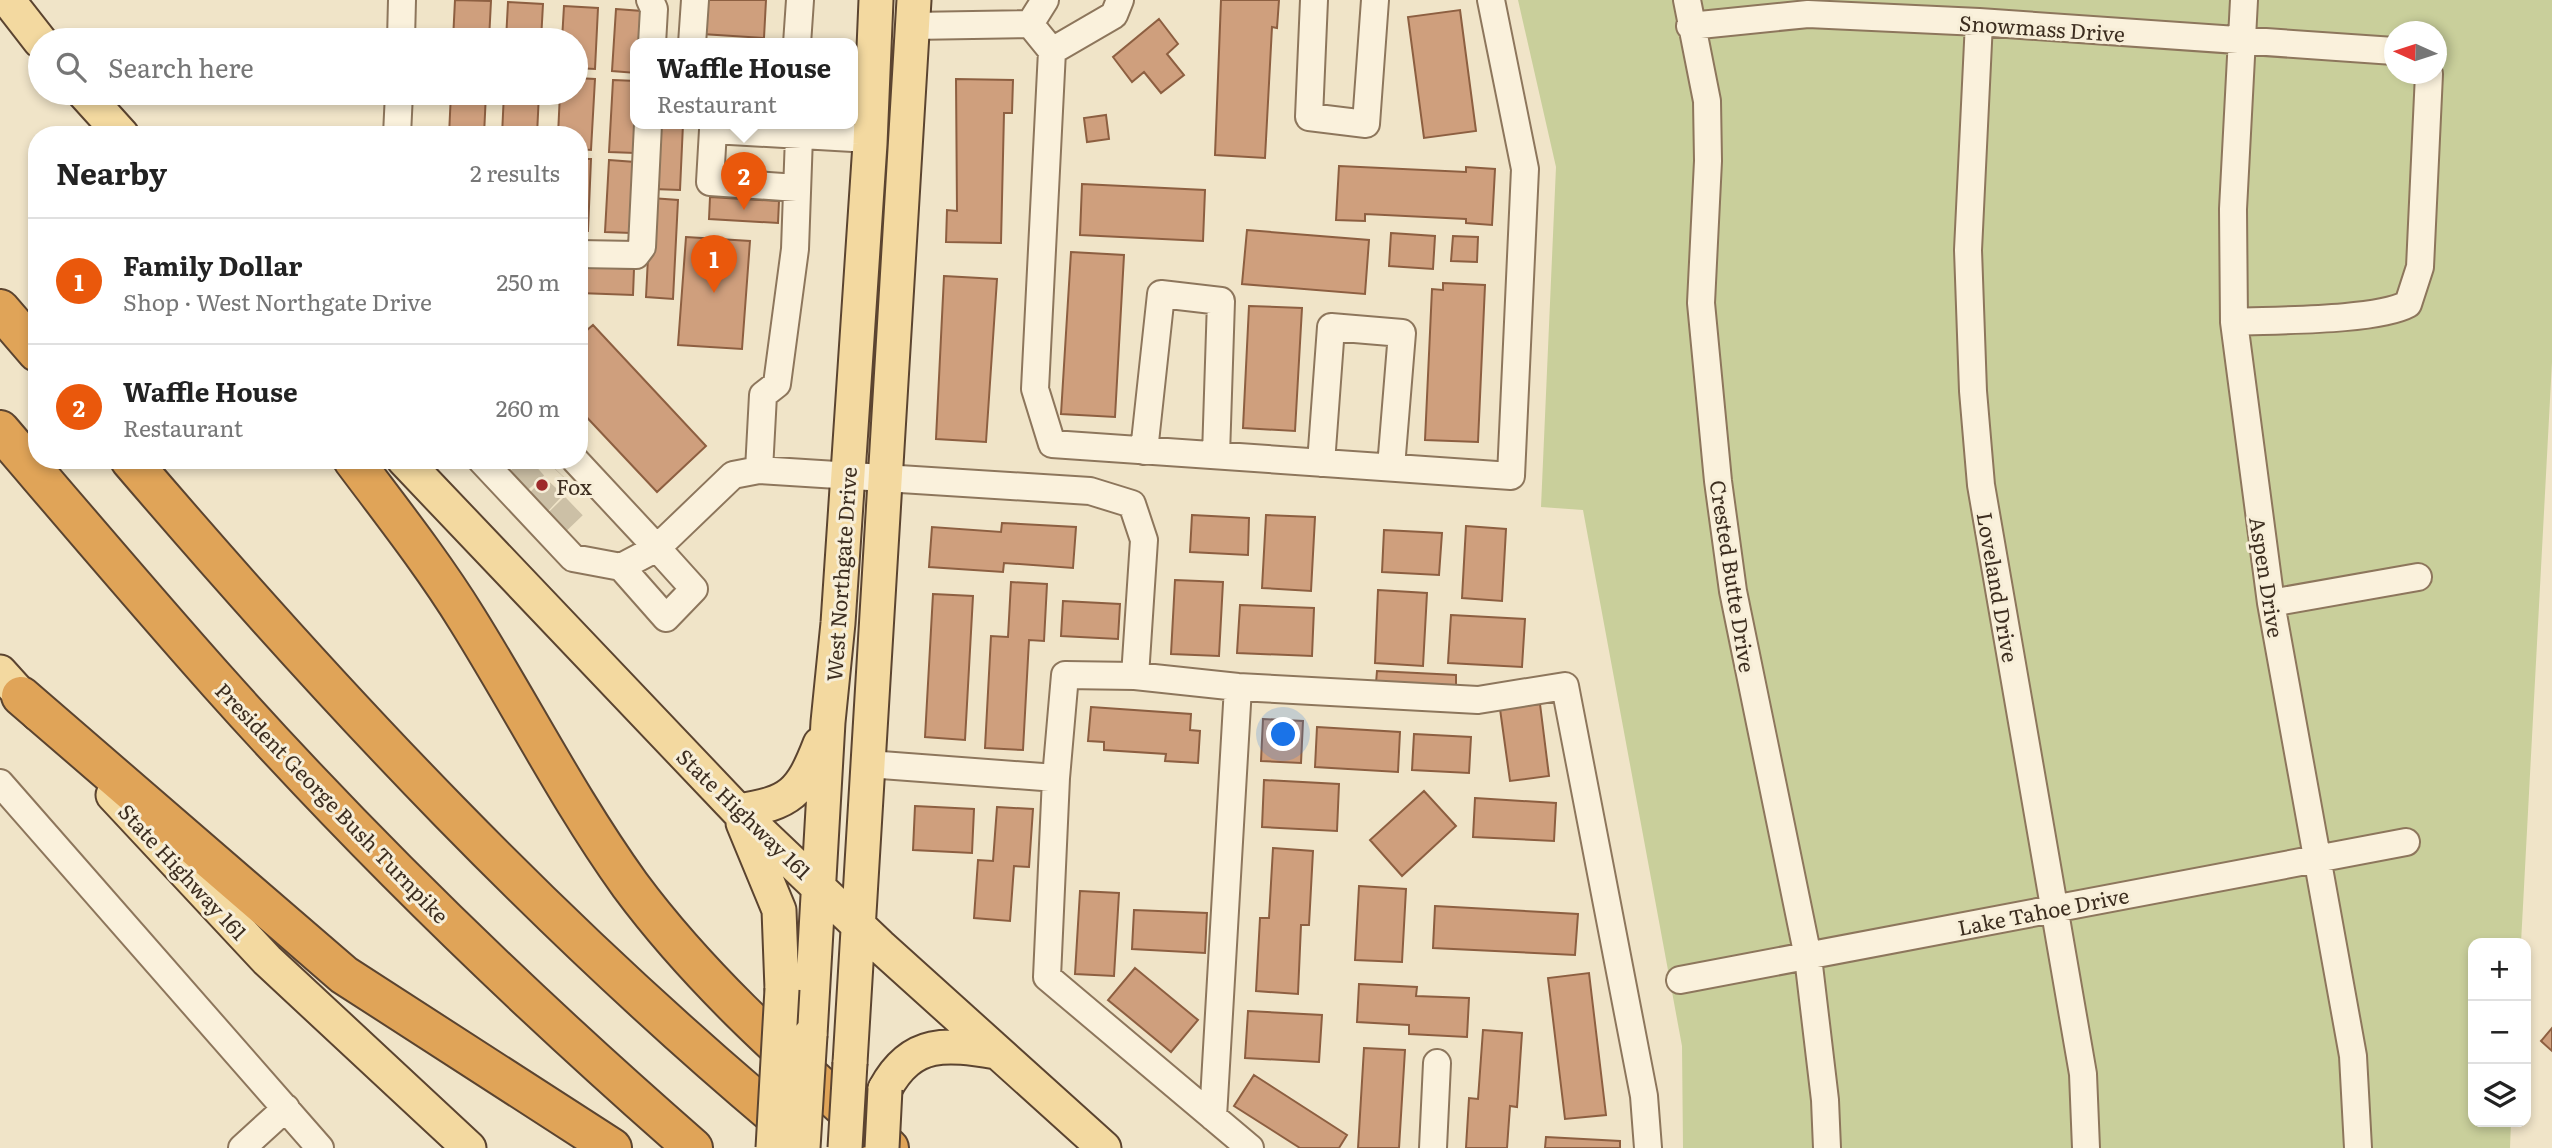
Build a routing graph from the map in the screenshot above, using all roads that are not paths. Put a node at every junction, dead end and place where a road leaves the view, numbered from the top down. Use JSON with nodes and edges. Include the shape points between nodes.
{"nodes":[{"id":1,"x":8,"y":0,"type":"edge"},
{"id":2,"x":402,"y":0,"type":"edge"},
{"id":3,"x":650,"y":0,"type":"edge"},
{"id":4,"x":695,"y":0,"type":"edge"},
{"id":5,"x":800,"y":0,"type":"edge"},
{"id":6,"x":876,"y":0,"type":"edge"},
{"id":7,"x":1045,"y":0,"type":"edge"},
{"id":8,"x":1119,"y":0,"type":"edge"},
{"id":9,"x":1314,"y":0,"type":"edge"},
{"id":10,"x":1375,"y":0,"type":"edge"},
{"id":11,"x":1492,"y":0,"type":"edge"},
{"id":12,"x":2244,"y":0,"type":"edge"},
{"id":13,"x":913,"y":13,"type":"edge"},
{"id":14,"x":1689,"y":13,"type":"edge"},
{"id":15,"x":1979,"y":22,"type":"junction"},
{"id":16,"x":1030,"y":24,"type":"junction"},
{"id":17,"x":30,"y":28,"type":"edge"},
{"id":18,"x":401,"y":28,"type":"edge"},
{"id":19,"x":652,"y":38,"type":"edge"},
{"id":20,"x":692,"y":38,"type":"edge"},
{"id":21,"x":797,"y":38,"type":"edge"},
{"id":22,"x":2242,"y":42,"type":"junction"},
{"id":23,"x":2384,"y":50,"type":"edge"},
{"id":24,"x":1052,"y":51,"type":"junction"},
{"id":25,"x":2429,"y":84,"type":"edge"},
{"id":26,"x":95,"y":105,"type":"edge"},
{"id":27,"x":398,"y":105,"type":"edge"},
{"id":28,"x":114,"y":126,"type":"edge"},
{"id":29,"x":397,"y":126,"type":"edge"},
{"id":30,"x":648,"y":129,"type":"edge"},
{"id":31,"x":798,"y":130,"type":"edge"},
{"id":32,"x":870,"y":142,"type":"junction"},
{"id":33,"x":905,"y":146,"type":"junction"},
{"id":34,"x":797,"y":188,"type":"junction"},
{"id":35,"x":588,"y":254,"type":"edge"},
{"id":36,"x":0,"y":309,"type":"edge"},
{"id":37,"x":2234,"y":322,"type":"junction"},
{"id":38,"x":28,"y":342,"type":"edge"},
{"id":39,"x":0,"y":430,"type":"edge"},
{"id":40,"x":1144,"y":451,"type":"junction"},
{"id":41,"x":1216,"y":456,"type":"junction"},
{"id":42,"x":28,"y":462,"type":"edge"},
{"id":43,"x":1321,"y":463,"type":"junction"},
{"id":44,"x":1391,"y":467,"type":"junction"},
{"id":45,"x":34,"y":469,"type":"edge"},
{"id":46,"x":138,"y":469,"type":"edge"},
{"id":47,"x":359,"y":469,"type":"edge"},
{"id":48,"x":413,"y":469,"type":"edge"},
{"id":49,"x":494,"y":469,"type":"edge"},
{"id":50,"x":574,"y":469,"type":"edge"},
{"id":51,"x":759,"y":470,"type":"junction"},
{"id":52,"x":847,"y":476,"type":"junction"},
{"id":53,"x":885,"y":477,"type":"junction"},
{"id":54,"x":657,"y":548,"type":"junction"},
{"id":55,"x":621,"y":567,"type":"junction"},
{"id":56,"x":2418,"y":577,"type":"dead end"},
{"id":57,"x":2271,"y":603,"type":"junction"},
{"id":58,"x":1135,"y":676,"type":"junction"},
{"id":59,"x":10,"y":684,"type":"edge"},
{"id":60,"x":1238,"y":687,"type":"junction"},
{"id":61,"x":828,"y":722,"type":"junction"},
{"id":62,"x":868,"y":764,"type":"junction"},
{"id":63,"x":1056,"y":778,"type":"junction"},
{"id":64,"x":0,"y":783,"type":"edge"},
{"id":65,"x":738,"y":811,"type":"junction"},
{"id":66,"x":2406,"y":842,"type":"dead end"},
{"id":67,"x":2319,"y":859,"type":"junction"},
{"id":68,"x":819,"y":886,"type":"junction"},
{"id":69,"x":2055,"y":907,"type":"junction"},
{"id":70,"x":858,"y":926,"type":"junction"},
{"id":71,"x":1808,"y":957,"type":"junction"},
{"id":72,"x":1680,"y":980,"type":"dead end"},
{"id":73,"x":996,"y":1052,"type":"junction"},
{"id":74,"x":1437,"y":1063,"type":"dead end"},
{"id":75,"x":286,"y":1108,"type":"junction"},
{"id":76,"x":1213,"y":1117,"type":"junction"},
{"id":77,"x":242,"y":1148,"type":"edge"},
{"id":78,"x":320,"y":1148,"type":"edge"},
{"id":79,"x":469,"y":1148,"type":"edge"},
{"id":80,"x":612,"y":1148,"type":"edge"},
{"id":81,"x":693,"y":1148,"type":"edge"},
{"id":82,"x":773,"y":1148,"type":"edge"},
{"id":83,"x":803,"y":1148,"type":"edge"},
{"id":84,"x":813,"y":1148,"type":"edge"},
{"id":85,"x":845,"y":1148,"type":"edge"},
{"id":86,"x":882,"y":1148,"type":"edge"},
{"id":87,"x":889,"y":1148,"type":"edge"},
{"id":88,"x":1104,"y":1148,"type":"edge"},
{"id":89,"x":1251,"y":1148,"type":"edge"},
{"id":90,"x":1433,"y":1148,"type":"edge"},
{"id":91,"x":1648,"y":1148,"type":"edge"},
{"id":92,"x":1827,"y":1148,"type":"edge"},
{"id":93,"x":2086,"y":1148,"type":"edge"},
{"id":94,"x":2358,"y":1148,"type":"edge"}],
"edges":[{"from":1,"to":17,"type":"main road"},
{"from":2,"to":18,"type":"street"},
{"from":3,"to":19,"type":"street"},
{"from":4,"to":20,"type":"street"},
{"from":5,"to":21,"type":"street"},
{"from":6,"to":32,"type":"main road","name":"West Northgate Drive"},
{"from":7,"to":16,"type":"street"},
{"from":8,"to":24,"type":"street","via":[[1114,15]]},
{"from":9,"to":10,"type":"street","via":[[1309,117],[1366,124]]},
{"from":11,"to":44,"type":"street","via":[[1525,169],[1511,476]]},
{"from":12,"to":22,"type":"street","name":"Aspen Drive"},
{"from":13,"to":16,"type":"street"},
{"from":13,"to":33,"type":"main road","name":"West Northgate Drive"},
{"from":14,"to":15,"type":"street","name":"Snowmass Drive"},
{"from":14,"to":71,"type":"street","name":"Crested Butte Drive","via":[[1707,101],[1701,303],[1718,481],[1733,591]]},
{"from":15,"to":22,"type":"street","name":"Snowmass Drive"},
{"from":15,"to":69,"type":"street","name":"Loveland Drive","via":[[1968,250],[1978,458]]},
{"from":16,"to":24,"type":"street"},
{"from":22,"to":23,"type":"street","name":"Snowmass Drive"},
{"from":22,"to":37,"type":"street","name":"Aspen Drive","via":[[2233,209]]},
{"from":24,"to":40,"type":"street","via":[[1035,389],[1052,444]]},
{"from":25,"to":37,"type":"street","via":[[2420,267],[2408,304],[2397,311],[2371,314]]},
{"from":26,"to":28,"type":"main road"},
{"from":27,"to":29,"type":"street"},
{"from":30,"to":35,"type":"street","via":[[642,247],[636,255]]},
{"from":31,"to":32,"type":"street"},
{"from":31,"to":34,"type":"street"},
{"from":31,"to":34,"type":"street","via":[[713,130],[710,182]]},
{"from":32,"to":33,"type":"main road"},
{"from":32,"to":52,"type":"main road","name":"West Northgate Drive"},
{"from":33,"to":53,"type":"main road","name":"West Northgate Drive"},
{"from":34,"to":51,"type":"street","via":[[794,262],[777,384],[763,395]]},
{"from":36,"to":38,"type":"highway"},
{"from":37,"to":57,"type":"street","name":"Aspen Drive"},
{"from":39,"to":42,"type":"highway","name":"President George Bush Turnpike"},
{"from":40,"to":41,"type":"street"},
{"from":40,"to":41,"type":"street","via":[[1161,294],[1221,301]]},
{"from":41,"to":43,"type":"street"},
{"from":43,"to":44,"type":"street"},
{"from":43,"to":44,"type":"street","via":[[1331,327],[1402,334]]},
{"from":45,"to":81,"type":"highway","name":"President George Bush Turnpike","via":[[218,682],[409,884],[521,994]]},
{"from":46,"to":84,"type":"highway","via":[[290,645],[484,849],[667,1024]]},
{"from":47,"to":87,"type":"highway","via":[[466,618],[573,800],[631,885],[753,1025]]},
{"from":48,"to":65,"type":"main road","name":"State Highway 161"},
{"from":49,"to":55,"type":"street","via":[[551,527],[573,558]]},
{"from":50,"to":54,"type":"street","via":[[590,490]]},
{"from":51,"to":52,"type":"street"},
{"from":51,"to":54,"type":"street","via":[[733,475]]},
{"from":52,"to":53,"type":"street"},
{"from":52,"to":61,"type":"main road","name":"West Northgate Drive"},
{"from":53,"to":58,"type":"street","via":[[1090,491],[1132,504],[1144,540]]},
{"from":53,"to":62,"type":"main road","name":"West Northgate Drive"},
{"from":54,"to":55,"type":"street"},
{"from":54,"to":55,"type":"street","via":[[694,589],[666,618]]},
{"from":56,"to":57,"type":"street"},
{"from":57,"to":67,"type":"street","name":"Aspen Drive"},
{"from":58,"to":60,"type":"street"},
{"from":58,"to":63,"type":"street","via":[[1066,675]]},
{"from":59,"to":79,"type":"main road","name":"State Highway 161","via":[[267,960]]},
{"from":59,"to":80,"type":"highway","via":[[344,975]]},
{"from":60,"to":76,"type":"street"},
{"from":60,"to":91,"type":"street","via":[[1478,699],[1565,686],[1644,1096]]},
{"from":61,"to":65,"type":"main road","via":[[807,778],[789,798]]},
{"from":61,"to":68,"type":"main road","name":"West Northgate Drive"},
{"from":62,"to":63,"type":"street"},
{"from":62,"to":70,"type":"main road","name":"West Northgate Drive"},
{"from":63,"to":76,"type":"street","via":[[1047,977]]},
{"from":64,"to":75,"type":"street"},
{"from":65,"to":68,"type":"main road","name":"State Highway 161"},
{"from":65,"to":82,"type":"main road","bridge":true,"via":[[779,910],[782,989]]},
{"from":66,"to":67,"type":"street","name":"Lake Tahoe Drive"},
{"from":67,"to":69,"type":"street","name":"Lake Tahoe Drive"},
{"from":67,"to":94,"type":"street","name":"Aspen Drive","via":[[2353,1056]]},
{"from":68,"to":70,"type":"main road","name":"State Highway 161"},
{"from":68,"to":83,"type":"main road","name":"West Northgate Drive","bridge":true},
{"from":69,"to":71,"type":"street","name":"Lake Tahoe Drive"},
{"from":69,"to":93,"type":"street","name":"Loveland Drive","via":[[2083,1074]]},
{"from":70,"to":73,"type":"main road","name":"State Highway 161"},
{"from":70,"to":85,"type":"main road","name":"West Northgate Drive","bridge":true},
{"from":71,"to":72,"type":"street","name":"Lake Tahoe Drive"},
{"from":71,"to":92,"type":"street","name":"Crested Butte Drive"},
{"from":73,"to":86,"type":"main road","bridge":true,"via":[[948,1045],[914,1054],[894,1072],[885,1089]]},
{"from":73,"to":88,"type":"main road","name":"State Highway 161"},
{"from":74,"to":90,"type":"street"},
{"from":75,"to":77,"type":"street"},
{"from":75,"to":78,"type":"street"},
{"from":76,"to":89,"type":"street"}]}
